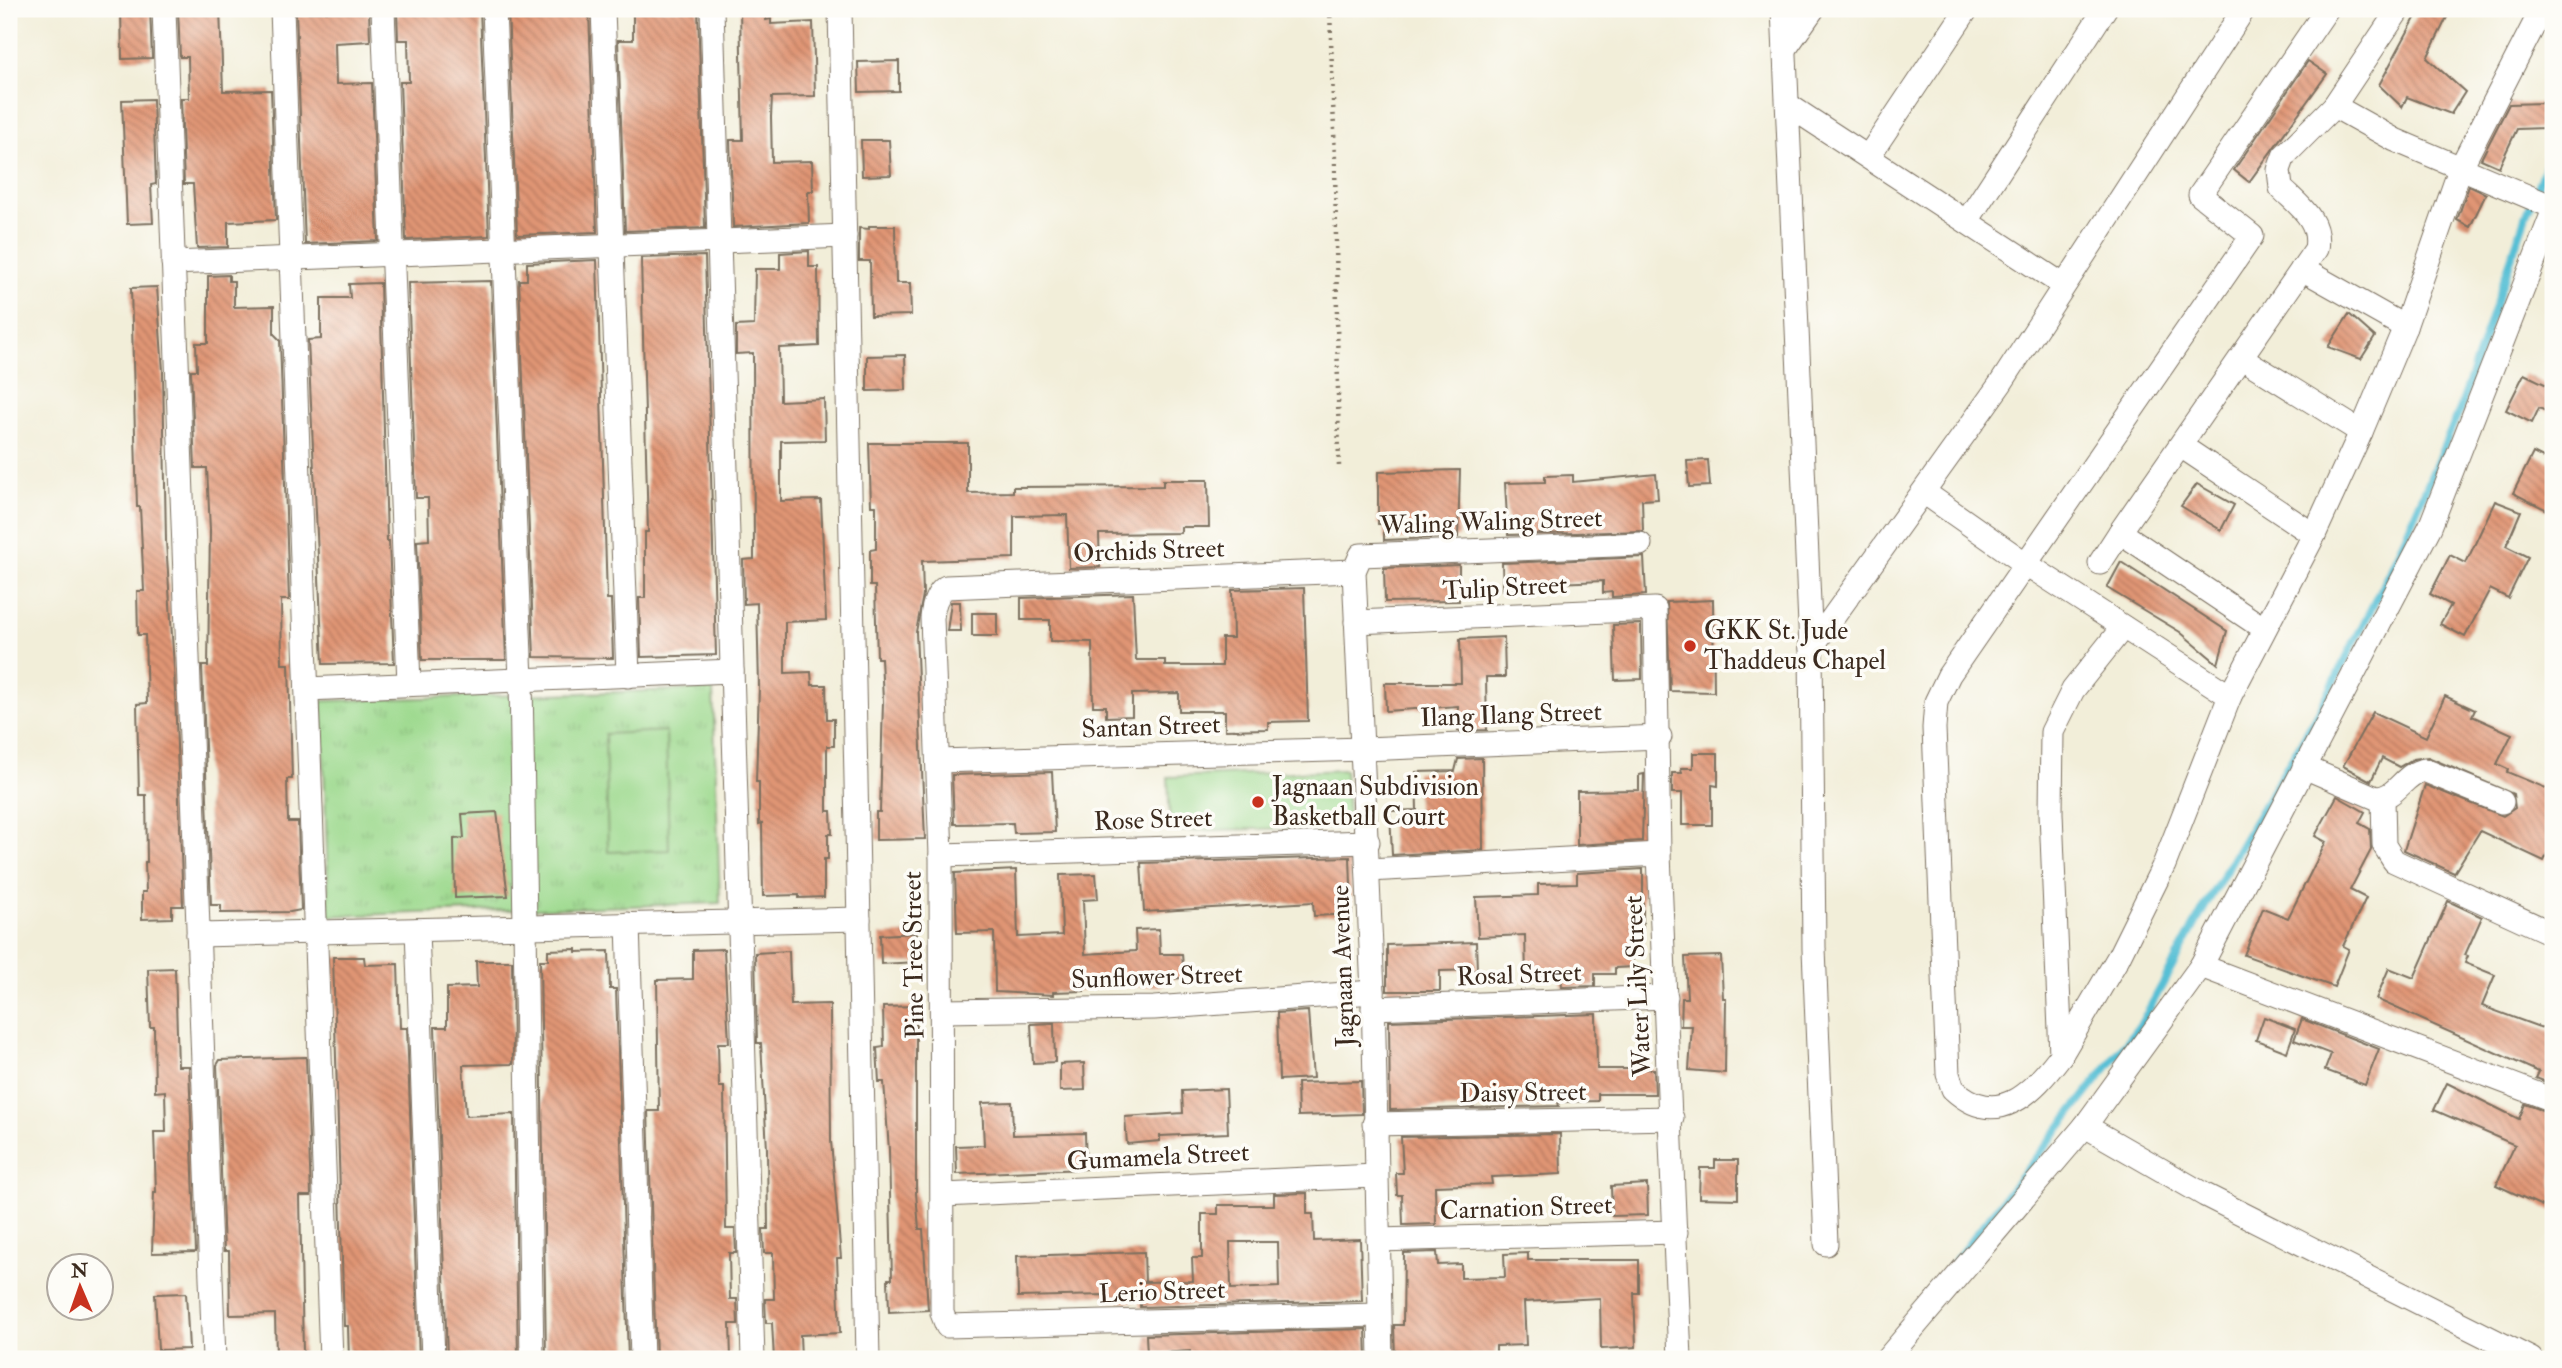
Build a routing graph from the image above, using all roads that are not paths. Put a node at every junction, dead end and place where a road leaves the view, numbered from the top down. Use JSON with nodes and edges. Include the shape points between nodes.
{"nodes":[{"id":1,"x":164,"y":9,"type":"edge"},
{"id":2,"x":282,"y":9,"type":"edge"},
{"id":3,"x":383,"y":9,"type":"edge"},
{"id":4,"x":494,"y":9,"type":"edge"},
{"id":5,"x":603,"y":9,"type":"edge"},
{"id":6,"x":712,"y":9,"type":"edge"},
{"id":7,"x":840,"y":9,"type":"edge"},
{"id":8,"x":1783,"y":9,"type":"edge"},
{"id":9,"x":1813,"y":9,"type":"edge"},
{"id":10,"x":1967,"y":9,"type":"edge"},
{"id":11,"x":2105,"y":9,"type":"edge"},
{"id":12,"x":2244,"y":9,"type":"edge"},
{"id":13,"x":2327,"y":9,"type":"edge"},
{"id":14,"x":2399,"y":9,"type":"edge"},
{"id":15,"x":2542,"y":9,"type":"edge"},
{"id":16,"x":1785,"y":49,"type":"junction"},
{"id":17,"x":1788,"y":105,"type":"junction"},
{"id":18,"x":2334,"y":106,"type":"junction"},
{"id":19,"x":1868,"y":157,"type":"junction"},
{"id":20,"x":2460,"y":169,"type":"junction"},
{"id":21,"x":2551,"y":208,"type":"edge"},
{"id":22,"x":1967,"y":221,"type":"junction"},
{"id":23,"x":845,"y":236,"type":"junction"},
{"id":24,"x":719,"y":241,"type":"junction"},
{"id":25,"x":612,"y":245,"type":"junction"},
{"id":26,"x":505,"y":249,"type":"junction"},
{"id":27,"x":393,"y":254,"type":"junction"},
{"id":28,"x":291,"y":258,"type":"junction"},
{"id":29,"x":173,"y":263,"type":"junction"},
{"id":30,"x":2302,"y":270,"type":"junction"},
{"id":31,"x":2063,"y":285,"type":"junction"},
{"id":32,"x":2404,"y":327,"type":"junction"},
{"id":33,"x":2242,"y":358,"type":"junction"},
{"id":34,"x":2361,"y":432,"type":"junction"},
{"id":35,"x":2181,"y":446,"type":"junction"},
{"id":36,"x":1925,"y":493,"type":"junction"},
{"id":37,"x":2120,"y":532,"type":"junction"},
{"id":38,"x":2314,"y":535,"type":"junction"},
{"id":39,"x":1640,"y":544,"type":"dead end"},
{"id":40,"x":2099,"y":563,"type":"dead end"},
{"id":41,"x":2026,"y":564,"type":"junction"},
{"id":42,"x":1354,"y":570,"type":"junction"},
{"id":43,"x":946,"y":587,"type":"joint"},
{"id":44,"x":1655,"y":609,"type":"joint"},
{"id":45,"x":1356,"y":622,"type":"junction"},
{"id":46,"x":2123,"y":626,"type":"junction"},
{"id":47,"x":2263,"y":628,"type":"junction"},
{"id":48,"x":1811,"y":648,"type":"junction"},
{"id":49,"x":732,"y":671,"type":"junction"},
{"id":50,"x":628,"y":676,"type":"junction"},
{"id":51,"x":522,"y":680,"type":"junction"},
{"id":52,"x":409,"y":684,"type":"junction"},
{"id":53,"x":307,"y":689,"type":"junction"},
{"id":54,"x":2230,"y":696,"type":"junction"},
{"id":55,"x":1660,"y":737,"type":"junction"},
{"id":56,"x":1364,"y":749,"type":"junction"},
{"id":57,"x":938,"y":761,"type":"junction"},
{"id":58,"x":2304,"y":767,"type":"junction"},
{"id":59,"x":2383,"y":799,"type":"junction"},
{"id":60,"x":2502,"y":802,"type":"dead end"},
{"id":61,"x":1368,"y":842,"type":"junction"},
{"id":62,"x":1660,"y":854,"type":"junction"},
{"id":63,"x":941,"y":855,"type":"junction"},
{"id":64,"x":1369,"y":870,"type":"junction"},
{"id":65,"x":859,"y":919,"type":"junction"},
{"id":66,"x":740,"y":922,"type":"junction"},
{"id":67,"x":628,"y":924,"type":"junction"},
{"id":68,"x":524,"y":927,"type":"junction"},
{"id":69,"x":417,"y":930,"type":"junction"},
{"id":70,"x":315,"y":932,"type":"junction"},
{"id":71,"x":2553,"y":934,"type":"edge"},
{"id":72,"x":198,"y":935,"type":"junction"},
{"id":73,"x":2201,"y":966,"type":"junction"},
{"id":74,"x":1666,"y":997,"type":"junction"},
{"id":75,"x":1373,"y":1000,"type":"junction"},
{"id":76,"x":943,"y":1011,"type":"junction"},
{"id":77,"x":2061,"y":1055,"type":"junction"},
{"id":78,"x":2553,"y":1100,"type":"edge"},
{"id":79,"x":1672,"y":1118,"type":"junction"},
{"id":80,"x":1374,"y":1124,"type":"junction"},
{"id":81,"x":2085,"y":1126,"type":"junction"},
{"id":82,"x":1376,"y":1176,"type":"junction"},
{"id":83,"x":943,"y":1195,"type":"junction"},
{"id":84,"x":1676,"y":1232,"type":"junction"},
{"id":85,"x":1378,"y":1240,"type":"junction"},
{"id":86,"x":1826,"y":1244,"type":"dead end"},
{"id":87,"x":1378,"y":1315,"type":"junction"},
{"id":88,"x":947,"y":1326,"type":"joint"},
{"id":89,"x":214,"y":1359,"type":"edge"},
{"id":90,"x":331,"y":1359,"type":"edge"},
{"id":91,"x":433,"y":1359,"type":"edge"},
{"id":92,"x":532,"y":1359,"type":"edge"},
{"id":93,"x":642,"y":1359,"type":"edge"},
{"id":94,"x":753,"y":1359,"type":"edge"},
{"id":95,"x":868,"y":1359,"type":"edge"},
{"id":96,"x":1381,"y":1359,"type":"edge"},
{"id":97,"x":1680,"y":1359,"type":"edge"},
{"id":98,"x":1887,"y":1359,"type":"edge"},
{"id":99,"x":2530,"y":1359,"type":"edge"}],
"edges":[{"from":1,"to":29,"type":"street"},
{"from":2,"to":28,"type":"street"},
{"from":3,"to":27,"type":"street"},
{"from":4,"to":26,"type":"street"},
{"from":5,"to":25,"type":"street"},
{"from":6,"to":24,"type":"street"},
{"from":7,"to":23,"type":"street"},
{"from":8,"to":16,"type":"street"},
{"from":9,"to":16,"type":"street"},
{"from":10,"to":19,"type":"street"},
{"from":11,"to":22,"type":"street"},
{"from":12,"to":31,"type":"street"},
{"from":13,"to":41,"type":"street","via":[[2200,195],[2252,236]]},
{"from":14,"to":18,"type":"street"},
{"from":15,"to":20,"type":"street"},
{"from":16,"to":17,"type":"street"},
{"from":17,"to":19,"type":"street"},
{"from":17,"to":48,"type":"street"},
{"from":18,"to":20,"type":"street"},
{"from":18,"to":30,"type":"street","via":[[2289,149],[2279,170],[2281,188],[2317,228],[2316,249]]},
{"from":19,"to":22,"type":"street"},
{"from":20,"to":21,"type":"street"},
{"from":20,"to":32,"type":"street"},
{"from":21,"to":58,"type":"street","via":[[2430,527]]},
{"from":22,"to":31,"type":"street"},
{"from":23,"to":24,"type":"street"},
{"from":23,"to":65,"type":"street"},
{"from":24,"to":25,"type":"street"},
{"from":24,"to":49,"type":"street"},
{"from":25,"to":26,"type":"street"},
{"from":25,"to":50,"type":"street"},
{"from":26,"to":27,"type":"street"},
{"from":26,"to":51,"type":"street"},
{"from":27,"to":28,"type":"street"},
{"from":27,"to":52,"type":"street"},
{"from":28,"to":29,"type":"street"},
{"from":28,"to":53,"type":"street"},
{"from":29,"to":72,"type":"street"},
{"from":30,"to":32,"type":"street"},
{"from":30,"to":33,"type":"street"},
{"from":31,"to":36,"type":"street"},
{"from":32,"to":34,"type":"street"},
{"from":33,"to":34,"type":"street"},
{"from":33,"to":35,"type":"street"},
{"from":34,"to":38,"type":"street"},
{"from":35,"to":37,"type":"street"},
{"from":35,"to":38,"type":"street"},
{"from":36,"to":41,"type":"street"},
{"from":36,"to":48,"type":"street"},
{"from":37,"to":40,"type":"street"},
{"from":37,"to":47,"type":"street"},
{"from":38,"to":47,"type":"street"},
{"from":39,"to":42,"type":"street","name":"Waling Waling Street","via":[[1361,555]]},
{"from":41,"to":46,"type":"street"},
{"from":41,"to":77,"type":"street","via":[[1949,675],[1936,702],[1948,1074],[1963,1097],[1980,1105],[2004,1106],[2030,1091]]},
{"from":42,"to":43,"type":"street","name":"Orchids Street"},
{"from":42,"to":45,"type":"street","name":"Jagnaan Avenue"},
{"from":43,"to":57,"type":"street","name":"Pine Tree Street","via":[[933,605],[932,618]]},
{"from":44,"to":45,"type":"street","name":"Tulip Street"},
{"from":44,"to":55,"type":"street","name":"Water Lily Street"},
{"from":45,"to":56,"type":"street","name":"Jagnaan Avenue"},
{"from":46,"to":54,"type":"street"},
{"from":46,"to":77,"type":"street","via":[[2073,690],[2052,732]]},
{"from":47,"to":54,"type":"street"},
{"from":48,"to":86,"type":"street","via":[[1814,949]]},
{"from":49,"to":50,"type":"street"},
{"from":49,"to":66,"type":"street"},
{"from":50,"to":51,"type":"street"},
{"from":51,"to":52,"type":"street"},
{"from":51,"to":68,"type":"street"},
{"from":52,"to":53,"type":"street"},
{"from":53,"to":70,"type":"street"},
{"from":54,"to":77,"type":"street","via":[[2164,865],[2118,958]]},
{"from":55,"to":56,"type":"street","name":"Ilang Ilang Street"},
{"from":55,"to":62,"type":"street","name":"Water Lily Street"},
{"from":56,"to":57,"type":"street","name":"Santan Street"},
{"from":56,"to":61,"type":"street","name":"Jagnaan Avenue"},
{"from":57,"to":63,"type":"street","name":"Pine Tree Street"},
{"from":58,"to":59,"type":"street"},
{"from":58,"to":73,"type":"street"},
{"from":59,"to":60,"type":"street","via":[[2413,772],[2424,770]]},
{"from":59,"to":71,"type":"street","via":[[2384,845],[2394,860]]},
{"from":61,"to":63,"type":"street","name":"Rose Street"},
{"from":61,"to":64,"type":"street","name":"Jagnaan Avenue"},
{"from":62,"to":64,"type":"street"},
{"from":62,"to":74,"type":"street","name":"Water Lily Street"},
{"from":63,"to":76,"type":"street","name":"Pine Tree Street"},
{"from":64,"to":75,"type":"street","name":"Jagnaan Avenue"},
{"from":65,"to":66,"type":"street"},
{"from":65,"to":95,"type":"street"},
{"from":66,"to":67,"type":"street"},
{"from":66,"to":94,"type":"street"},
{"from":67,"to":68,"type":"street"},
{"from":67,"to":93,"type":"street"},
{"from":68,"to":69,"type":"street"},
{"from":68,"to":92,"type":"street"},
{"from":69,"to":70,"type":"street"},
{"from":69,"to":91,"type":"street"},
{"from":70,"to":72,"type":"street"},
{"from":70,"to":90,"type":"street"},
{"from":72,"to":89,"type":"street"},
{"from":73,"to":78,"type":"street"},
{"from":73,"to":81,"type":"street"},
{"from":74,"to":75,"type":"street","name":"Rosal Street"},
{"from":74,"to":79,"type":"street","name":"Water Lily Street"},
{"from":75,"to":76,"type":"street","name":"Sunflower Street"},
{"from":75,"to":80,"type":"street","name":"Jagnaan Avenue"},
{"from":76,"to":83,"type":"street","name":"Pine Tree Street"},
{"from":79,"to":80,"type":"street","name":"Daisy Street"},
{"from":79,"to":84,"type":"street","name":"Water Lily Street"},
{"from":80,"to":82,"type":"street","name":"Jagnaan Avenue"},
{"from":81,"to":98,"type":"street"},
{"from":81,"to":99,"type":"street","via":[[2206,1195]]},
{"from":82,"to":83,"type":"street","name":"Gumamela Street"},
{"from":82,"to":85,"type":"street","name":"Jagnaan Avenue"},
{"from":83,"to":88,"type":"street","name":"Pine Tree Street","via":[[942,1313]]},
{"from":84,"to":85,"type":"street","name":"Carnation Street"},
{"from":84,"to":97,"type":"street","name":"Water Lily Street"},
{"from":85,"to":87,"type":"street","name":"Jagnaan Avenue"},
{"from":87,"to":88,"type":"street","name":"Lerio Street"},
{"from":87,"to":96,"type":"street","name":"Jagnaan Avenue"}]}
